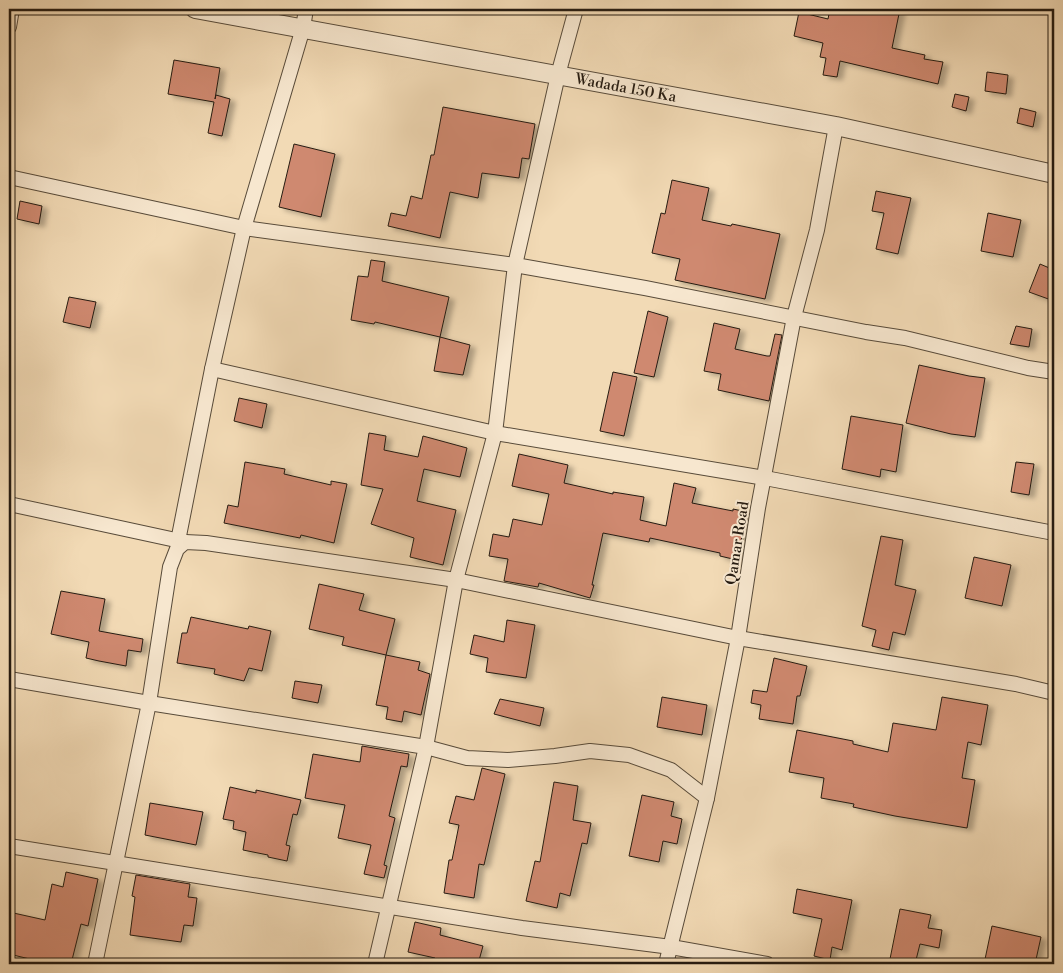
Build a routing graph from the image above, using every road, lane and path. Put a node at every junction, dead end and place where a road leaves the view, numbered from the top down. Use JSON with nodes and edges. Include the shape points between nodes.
{"nodes":[{"id":1,"x":12,"y":9,"type":"edge"},
{"id":2,"x":195,"y":9,"type":"edge"},
{"id":3,"x":306,"y":9,"type":"edge"},
{"id":4,"x":576,"y":9,"type":"edge"},
{"id":5,"x":9,"y":27,"type":"edge"},
{"id":6,"x":303,"y":28,"type":"junction"},
{"id":7,"x":558,"y":75,"type":"junction"},
{"id":8,"x":836,"y":126,"type":"junction"},
{"id":9,"x":1054,"y":174,"type":"edge"},
{"id":10,"x":9,"y":177,"type":"edge"},
{"id":11,"x":244,"y":228,"type":"junction"},
{"id":12,"x":515,"y":265,"type":"junction"},
{"id":13,"x":794,"y":317,"type":"junction"},
{"id":14,"x":212,"y":369,"type":"junction"},
{"id":15,"x":1054,"y":372,"type":"edge"},
{"id":16,"x":495,"y":433,"type":"junction"},
{"id":17,"x":765,"y":478,"type":"junction"},
{"id":18,"x":9,"y":504,"type":"edge"},
{"id":19,"x":1054,"y":533,"type":"edge"},
{"id":20,"x":182,"y":541,"type":"junction"},
{"id":21,"x":456,"y":580,"type":"junction"},
{"id":22,"x":738,"y":638,"type":"junction"},
{"id":23,"x":9,"y":679,"type":"edge"},
{"id":24,"x":1054,"y":692,"type":"edge"},
{"id":25,"x":149,"y":703,"type":"junction"},
{"id":26,"x":426,"y":747,"type":"junction"},
{"id":27,"x":707,"y":798,"type":"junction"},
{"id":28,"x":9,"y":846,"type":"edge"},
{"id":29,"x":114,"y":863,"type":"junction"},
{"id":30,"x":388,"y":907,"type":"junction"},
{"id":31,"x":671,"y":947,"type":"junction"},
{"id":32,"x":95,"y":964,"type":"edge"},
{"id":33,"x":376,"y":964,"type":"edge"},
{"id":34,"x":666,"y":964,"type":"edge"},
{"id":35,"x":767,"y":964,"type":"edge"}],
"edges":[{"from":1,"to":5,"type":"street"},
{"from":2,"to":6,"type":"street","name":"Wadada 150 Ka"},
{"from":3,"to":6,"type":"street"},
{"from":4,"to":7,"type":"street"},
{"from":6,"to":7,"type":"street","name":"Wadada 150 Ka"},
{"from":6,"to":11,"type":"street"},
{"from":7,"to":8,"type":"street","name":"Wadada 150 Ka"},
{"from":7,"to":12,"type":"street"},
{"from":8,"to":9,"type":"street","name":"Wadada 150 Ka"},
{"from":8,"to":13,"type":"street","name":"Qamar Road","via":[[816,230]]},
{"from":10,"to":11,"type":"street"},
{"from":11,"to":12,"type":"street"},
{"from":11,"to":14,"type":"street"},
{"from":12,"to":13,"type":"street"},
{"from":12,"to":16,"type":"street"},
{"from":13,"to":15,"type":"street"},
{"from":13,"to":17,"type":"street","name":"Qamar Road"},
{"from":14,"to":16,"type":"street"},
{"from":14,"to":20,"type":"street"},
{"from":16,"to":17,"type":"street"},
{"from":16,"to":21,"type":"street"},
{"from":17,"to":19,"type":"street"},
{"from":17,"to":22,"type":"street","name":"Qamar Road"},
{"from":18,"to":20,"type":"street"},
{"from":20,"to":21,"type":"street"},
{"from":20,"to":25,"type":"street","via":[[170,567]]},
{"from":21,"to":22,"type":"street"},
{"from":21,"to":26,"type":"street"},
{"from":22,"to":24,"type":"street"},
{"from":22,"to":27,"type":"street","name":"Qamar Road"},
{"from":23,"to":25,"type":"street"},
{"from":25,"to":26,"type":"street"},
{"from":25,"to":29,"type":"street"},
{"from":26,"to":27,"type":"street","via":[[467,758],[508,760],[590,751],[628,755],[671,770]]},
{"from":26,"to":30,"type":"street"},
{"from":27,"to":31,"type":"street","name":"Qamar Road"},
{"from":28,"to":29,"type":"street"},
{"from":29,"to":30,"type":"street"},
{"from":29,"to":32,"type":"street"},
{"from":30,"to":31,"type":"street"},
{"from":30,"to":33,"type":"street"},
{"from":31,"to":34,"type":"street","name":"Qamar Road"},
{"from":31,"to":35,"type":"street"}]}
